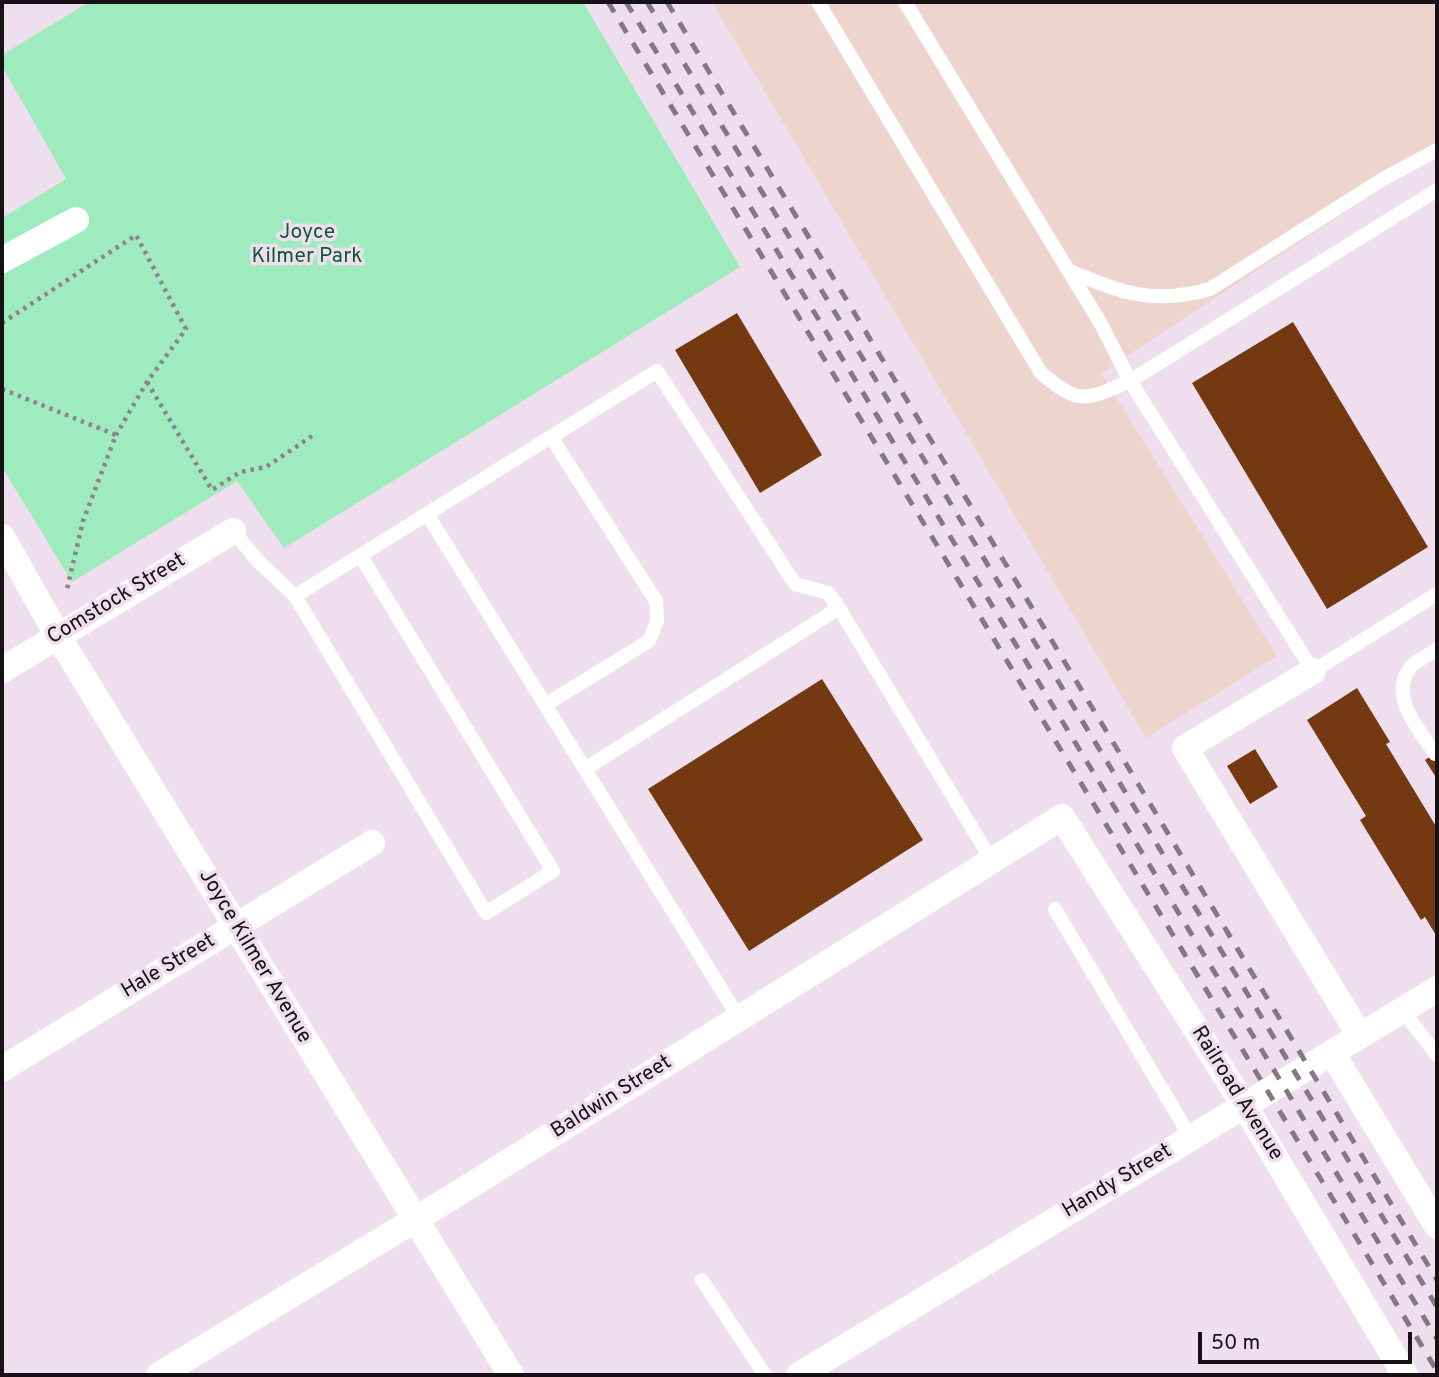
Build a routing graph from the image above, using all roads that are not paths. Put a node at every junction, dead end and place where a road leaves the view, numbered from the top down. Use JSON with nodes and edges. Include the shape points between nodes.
{"nodes":[{"id":1,"x":818,"y":2,"type":"edge"},
{"id":2,"x":905,"y":2,"type":"edge"},
{"id":3,"x":1437,"y":150,"type":"edge"},
{"id":4,"x":1437,"y":190,"type":"edge"},
{"id":5,"x":76,"y":220,"type":"dead end"},
{"id":6,"x":2,"y":260,"type":"edge"},
{"id":7,"x":1068,"y":270,"type":"junction"},
{"id":8,"x":1130,"y":382,"type":"junction"},
{"id":9,"x":551,"y":437,"type":"junction"},
{"id":10,"x":427,"y":514,"type":"junction"},
{"id":11,"x":233,"y":531,"type":"joint"},
{"id":12,"x":2,"y":537,"type":"edge"},
{"id":13,"x":360,"y":555,"type":"junction"},
{"id":14,"x":1437,"y":594,"type":"edge"},
{"id":15,"x":295,"y":596,"type":"junction"},
{"id":16,"x":839,"y":608,"type":"junction"},
{"id":17,"x":58,"y":636,"type":"junction"},
{"id":18,"x":1437,"y":649,"type":"edge"},
{"id":19,"x":2,"y":670,"type":"edge"},
{"id":20,"x":1313,"y":671,"type":"junction"},
{"id":21,"x":545,"y":705,"type":"junction"},
{"id":22,"x":1435,"y":754,"type":"dead end"},
{"id":23,"x":585,"y":769,"type":"junction"},
{"id":24,"x":1062,"y":817,"type":"joint"},
{"id":25,"x":372,"y":843,"type":"dead end"},
{"id":26,"x":992,"y":861,"type":"junction"},
{"id":27,"x":1055,"y":909,"type":"dead end"},
{"id":28,"x":235,"y":927,"type":"junction"},
{"id":29,"x":1437,"y":989,"type":"edge"},
{"id":30,"x":1402,"y":1010,"type":"junction"},
{"id":31,"x":739,"y":1018,"type":"junction"},
{"id":32,"x":1360,"y":1036,"type":"junction"},
{"id":33,"x":1332,"y":1053,"type":"junction"},
{"id":34,"x":1437,"y":1055,"type":"edge"},
{"id":35,"x":2,"y":1069,"type":"edge"},
{"id":36,"x":1244,"y":1105,"type":"junction"},
{"id":37,"x":1191,"y":1138,"type":"junction"},
{"id":38,"x":416,"y":1219,"type":"junction"},
{"id":39,"x":1437,"y":1226,"type":"edge"},
{"id":40,"x":702,"y":1280,"type":"dead end"},
{"id":41,"x":827,"y":1368,"type":"edge"},
{"id":42,"x":159,"y":1375,"type":"edge"},
{"id":43,"x":511,"y":1375,"type":"edge"},
{"id":44,"x":765,"y":1375,"type":"edge"},
{"id":45,"x":799,"y":1375,"type":"edge"},
{"id":46,"x":1405,"y":1375,"type":"edge"}],
"edges":[{"from":1,"to":8,"type":"lane","via":[[1041,373],[1065,393],[1089,398]]},
{"from":2,"to":7,"type":"lane"},
{"from":3,"to":7,"type":"lane","via":[[1210,289],[1181,298],[1129,294]]},
{"from":4,"to":8,"type":"lane"},
{"from":5,"to":6,"type":"street"},
{"from":7,"to":8,"type":"lane"},
{"from":8,"to":20,"type":"lane"},
{"from":9,"to":10,"type":"lane"},
{"from":9,"to":16,"type":"lane","via":[[657,371],[795,584],[828,593]]},
{"from":9,"to":21,"type":"lane","via":[[656,601],[657,621],[649,641]]},
{"from":10,"to":13,"type":"lane"},
{"from":10,"to":21,"type":"lane"},
{"from":11,"to":15,"type":"lane"},
{"from":11,"to":17,"type":"street","name":"Comstock Street"},
{"from":12,"to":17,"type":"street","name":"Joyce Kilmer Avenue"},
{"from":13,"to":15,"type":"lane"},
{"from":13,"to":15,"type":"lane","via":[[553,872],[486,913]]},
{"from":14,"to":20,"type":"lane"},
{"from":16,"to":23,"type":"lane"},
{"from":16,"to":26,"type":"lane"},
{"from":17,"to":19,"type":"street","name":"Comstock Street"},
{"from":17,"to":28,"type":"street","name":"Joyce Kilmer Avenue"},
{"from":18,"to":22,"type":"lane","via":[[1410,667],[1401,688],[1404,703]]},
{"from":20,"to":32,"type":"street","via":[[1185,748]]},
{"from":21,"to":23,"type":"lane"},
{"from":23,"to":31,"type":"lane"},
{"from":24,"to":26,"type":"street","name":"Baldwin Street"},
{"from":24,"to":36,"type":"street","name":"Railroad Avenue"},
{"from":25,"to":28,"type":"street","name":"Hale Street"},
{"from":26,"to":31,"type":"street","name":"Baldwin Street"},
{"from":27,"to":37,"type":"lane"},
{"from":28,"to":35,"type":"street","name":"Hale Street"},
{"from":28,"to":38,"type":"street","name":"Joyce Kilmer Avenue"},
{"from":29,"to":30,"type":"street","name":"Handy Street"},
{"from":30,"to":32,"type":"street","name":"Handy Street"},
{"from":30,"to":34,"type":"lane"},
{"from":31,"to":38,"type":"street","name":"Baldwin Street"},
{"from":32,"to":33,"type":"street","name":"Handy Street"},
{"from":33,"to":36,"type":"street","name":"Handy Street"},
{"from":33,"to":39,"type":"street"},
{"from":36,"to":37,"type":"street","name":"Handy Street"},
{"from":36,"to":46,"type":"street","name":"Railroad Avenue"},
{"from":37,"to":41,"type":"street","name":"Handy Street"},
{"from":38,"to":42,"type":"street","name":"Baldwin Street"},
{"from":38,"to":43,"type":"street","name":"Joyce Kilmer Avenue"},
{"from":40,"to":44,"type":"lane"},
{"from":41,"to":45,"type":"street","name":"Handy Street"}]}
